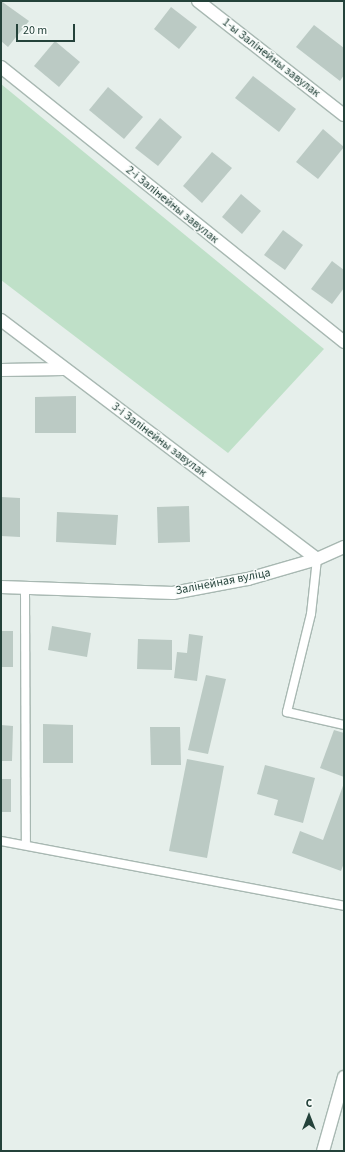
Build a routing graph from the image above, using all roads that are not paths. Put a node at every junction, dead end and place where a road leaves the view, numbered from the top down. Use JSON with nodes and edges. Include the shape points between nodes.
{"nodes":[{"id":1,"x":198,"y":1,"type":"edge"},
{"id":2,"x":1,"y":67,"type":"edge"},
{"id":3,"x":344,"y":115,"type":"edge"},
{"id":4,"x":1,"y":320,"type":"edge"},
{"id":5,"x":344,"y":342,"type":"edge"},
{"id":6,"x":64,"y":369,"type":"junction"},
{"id":7,"x":1,"y":370,"type":"edge"},
{"id":8,"x":344,"y":547,"type":"edge"},
{"id":9,"x":317,"y":559,"type":"junction"},
{"id":10,"x":1,"y":587,"type":"edge"},
{"id":11,"x":25,"y":588,"type":"junction"},
{"id":12,"x":344,"y":725,"type":"edge"},
{"id":13,"x":1,"y":841,"type":"edge"},
{"id":14,"x":26,"y":844,"type":"junction"},
{"id":15,"x":344,"y":906,"type":"edge"},
{"id":16,"x":344,"y":1077,"type":"edge"},
{"id":17,"x":323,"y":1151,"type":"edge"}],
"edges":[{"from":1,"to":3,"type":"street","name":"1-ы Залінейны завулак"},
{"from":2,"to":5,"type":"street","name":"2-і Залінейны завулак"},
{"from":4,"to":6,"type":"street","name":"3-і Залінейны завулак"},
{"from":6,"to":7,"type":"street"},
{"from":6,"to":9,"type":"street","name":"3-і Залінейны завулак"},
{"from":8,"to":9,"type":"street","name":"Залінейная вуліца"},
{"from":9,"to":11,"type":"street","name":"Залінейная вуліца","via":[[248,579],[173,593]]},
{"from":9,"to":12,"type":"lane","via":[[311,614],[288,712]]},
{"from":10,"to":11,"type":"street","name":"Залінейная вуліца"},
{"from":11,"to":14,"type":"lane"},
{"from":13,"to":14,"type":"lane"},
{"from":14,"to":15,"type":"lane"},
{"from":16,"to":17,"type":"street"}]}
